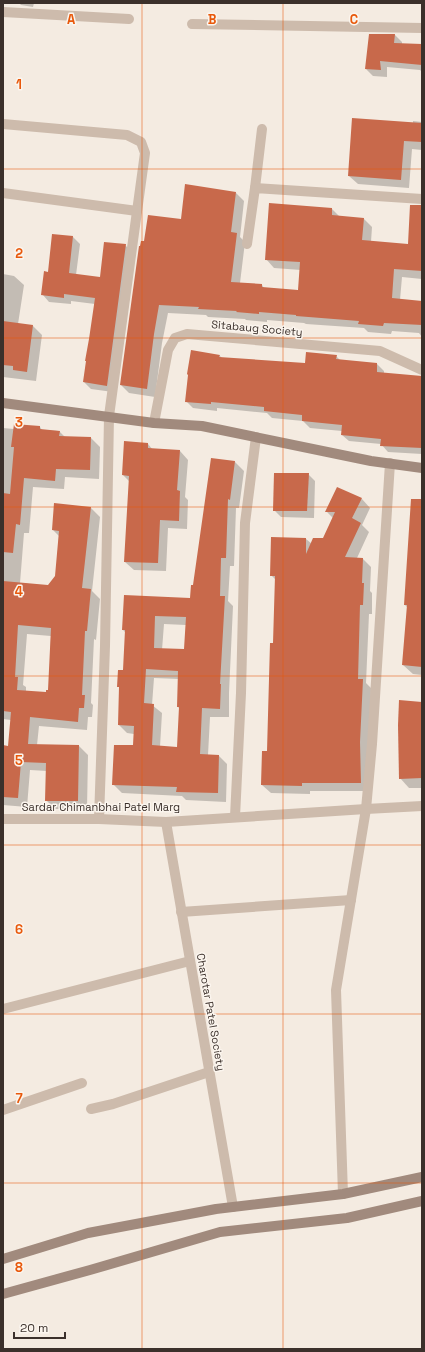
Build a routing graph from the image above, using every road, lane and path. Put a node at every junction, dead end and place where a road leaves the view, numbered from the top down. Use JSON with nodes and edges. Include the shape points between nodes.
{"nodes":[{"id":1,"x":3,"y":12,"type":"edge"},
{"id":2,"x":129,"y":19,"type":"dead end"},
{"id":3,"x":192,"y":24,"type":"dead end"},
{"id":4,"x":422,"y":28,"type":"edge"},
{"id":5,"x":3,"y":124,"type":"edge"},
{"id":6,"x":262,"y":129,"type":"dead end"},
{"id":7,"x":255,"y":188,"type":"junction"},
{"id":8,"x":3,"y":193,"type":"edge"},
{"id":9,"x":422,"y":199,"type":"edge"},
{"id":10,"x":137,"y":211,"type":"junction"},
{"id":11,"x":247,"y":244,"type":"dead end"},
{"id":12,"x":422,"y":370,"type":"edge"},
{"id":13,"x":3,"y":403,"type":"edge"},
{"id":14,"x":108,"y":416,"type":"junction"},
{"id":15,"x":154,"y":423,"type":"junction"},
{"id":16,"x":256,"y":437,"type":"junction"},
{"id":17,"x":390,"y":463,"type":"junction"},
{"id":18,"x":422,"y":468,"type":"edge"},
{"id":19,"x":422,"y":806,"type":"edge"},
{"id":20,"x":366,"y":809,"type":"junction"},
{"id":21,"x":235,"y":817,"type":"junction"},
{"id":22,"x":3,"y":819,"type":"edge"},
{"id":23,"x":99,"y":819,"type":"junction"},
{"id":24,"x":111,"y":819,"type":"junction"},
{"id":25,"x":199,"y":820,"type":"junction"},
{"id":26,"x":166,"y":822,"type":"junction"},
{"id":27,"x":351,"y":900,"type":"junction"},
{"id":28,"x":182,"y":912,"type":"junction"},
{"id":29,"x":190,"y":961,"type":"junction"},
{"id":30,"x":3,"y":1009,"type":"edge"},
{"id":31,"x":209,"y":1072,"type":"junction"},
{"id":32,"x":82,"y":1082,"type":"dead end"},
{"id":33,"x":91,"y":1109,"type":"dead end"},
{"id":34,"x":3,"y":1110,"type":"edge"},
{"id":35,"x":422,"y":1177,"type":"edge"},
{"id":36,"x":343,"y":1194,"type":"junction"},
{"id":37,"x":422,"y":1201,"type":"edge"},
{"id":38,"x":233,"y":1207,"type":"junction"},
{"id":39,"x":3,"y":1259,"type":"edge"},
{"id":40,"x":3,"y":1294,"type":"edge"}],
"edges":[{"from":1,"to":2,"type":"street"},
{"from":3,"to":4,"type":"street"},
{"from":5,"to":10,"type":"street","via":[[127,135],[141,142],[144,153]]},
{"from":6,"to":7,"type":"street"},
{"from":7,"to":9,"type":"street"},
{"from":7,"to":11,"type":"street"},
{"from":8,"to":10,"type":"street"},
{"from":10,"to":14,"type":"street"},
{"from":12,"to":15,"type":"street","name":"Sitabaug Society","via":[[380,351],[188,334],[175,338],[168,350]]},
{"from":13,"to":14,"type":"main road"},
{"from":14,"to":15,"type":"main road"},
{"from":14,"to":23,"type":"street","via":[[105,646]]},
{"from":15,"to":16,"type":"main road","via":[[202,426]]},
{"from":16,"to":17,"type":"main road"},
{"from":16,"to":21,"type":"street","via":[[245,523]]},
{"from":17,"to":18,"type":"main road"},
{"from":17,"to":20,"type":"street"},
{"from":19,"to":20,"type":"street"},
{"from":20,"to":21,"type":"street"},
{"from":20,"to":27,"type":"street"},
{"from":21,"to":25,"type":"street"},
{"from":22,"to":23,"type":"street"},
{"from":22,"to":24,"type":"street","name":"Sardar Chimanbhai Patel Marg"},
{"from":23,"to":24,"type":"street"},
{"from":24,"to":25,"type":"street","name":"Sardar Chimanbhai Patel Marg"},
{"from":24,"to":26,"type":"street"},
{"from":25,"to":26,"type":"street"},
{"from":26,"to":28,"type":"street","name":"Charotar Patel Society"},
{"from":27,"to":28,"type":"street"},
{"from":27,"to":36,"type":"street","via":[[336,990]]},
{"from":28,"to":29,"type":"street","name":"Charotar Patel Society"},
{"from":29,"to":30,"type":"street"},
{"from":29,"to":31,"type":"street","name":"Charotar Patel Society"},
{"from":31,"to":33,"type":"street"},
{"from":31,"to":38,"type":"street","name":"Charotar Patel Society"},
{"from":32,"to":34,"type":"street"},
{"from":35,"to":36,"type":"main road"},
{"from":36,"to":38,"type":"main road"},
{"from":37,"to":40,"type":"main road","via":[[347,1218],[220,1232]]},
{"from":38,"to":39,"type":"main road","via":[[88,1233]]}]}
